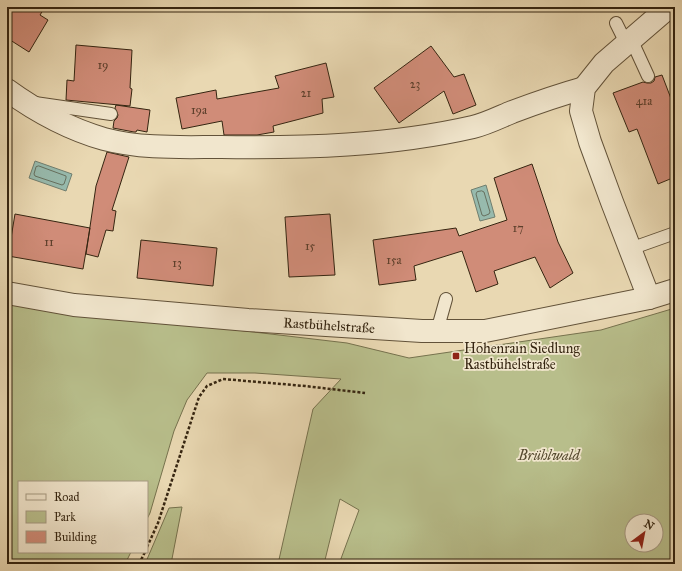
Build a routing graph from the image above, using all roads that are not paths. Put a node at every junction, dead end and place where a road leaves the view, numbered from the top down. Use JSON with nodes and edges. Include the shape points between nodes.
{"nodes":[{"id":1,"x":669,"y":7,"type":"edge"},
{"id":2,"x":616,"y":23,"type":"dead end"},
{"id":3,"x":629,"y":41,"type":"junction"},
{"id":4,"x":648,"y":76,"type":"dead end"},
{"id":5,"x":584,"y":88,"type":"junction"},
{"id":6,"x":15,"y":96,"type":"edge"},
{"id":7,"x":111,"y":114,"type":"dead end"},
{"id":8,"x":675,"y":233,"type":"edge"},
{"id":9,"x":630,"y":249,"type":"junction"},
{"id":10,"x":675,"y":290,"type":"edge"},
{"id":11,"x":7,"y":293,"type":"edge"},
{"id":12,"x":649,"y":298,"type":"junction"},
{"id":13,"x":446,"y":299,"type":"dead end"},
{"id":14,"x":437,"y":331,"type":"junction"}],
"edges":[{"from":1,"to":3,"type":"street"},
{"from":2,"to":3,"type":"lane"},
{"from":3,"to":4,"type":"lane"},
{"from":3,"to":5,"type":"street","via":[[604,63]]},
{"from":5,"to":6,"type":"street","via":[[552,97],[474,127],[388,141],[278,148],[157,147],[103,139],[70,126]]},
{"from":5,"to":9,"type":"street","via":[[581,111]]},
{"from":6,"to":7,"type":"lane"},
{"from":8,"to":9,"type":"lane"},
{"from":9,"to":12,"type":"street"},
{"from":10,"to":12,"type":"street","name":"Rastbühelstraße"},
{"from":11,"to":14,"type":"street","name":"Rastbühelstraße","via":[[74,305],[248,320]]},
{"from":12,"to":14,"type":"street","name":"Rastbühelstraße","via":[[485,331]]},
{"from":13,"to":14,"type":"lane"}]}
